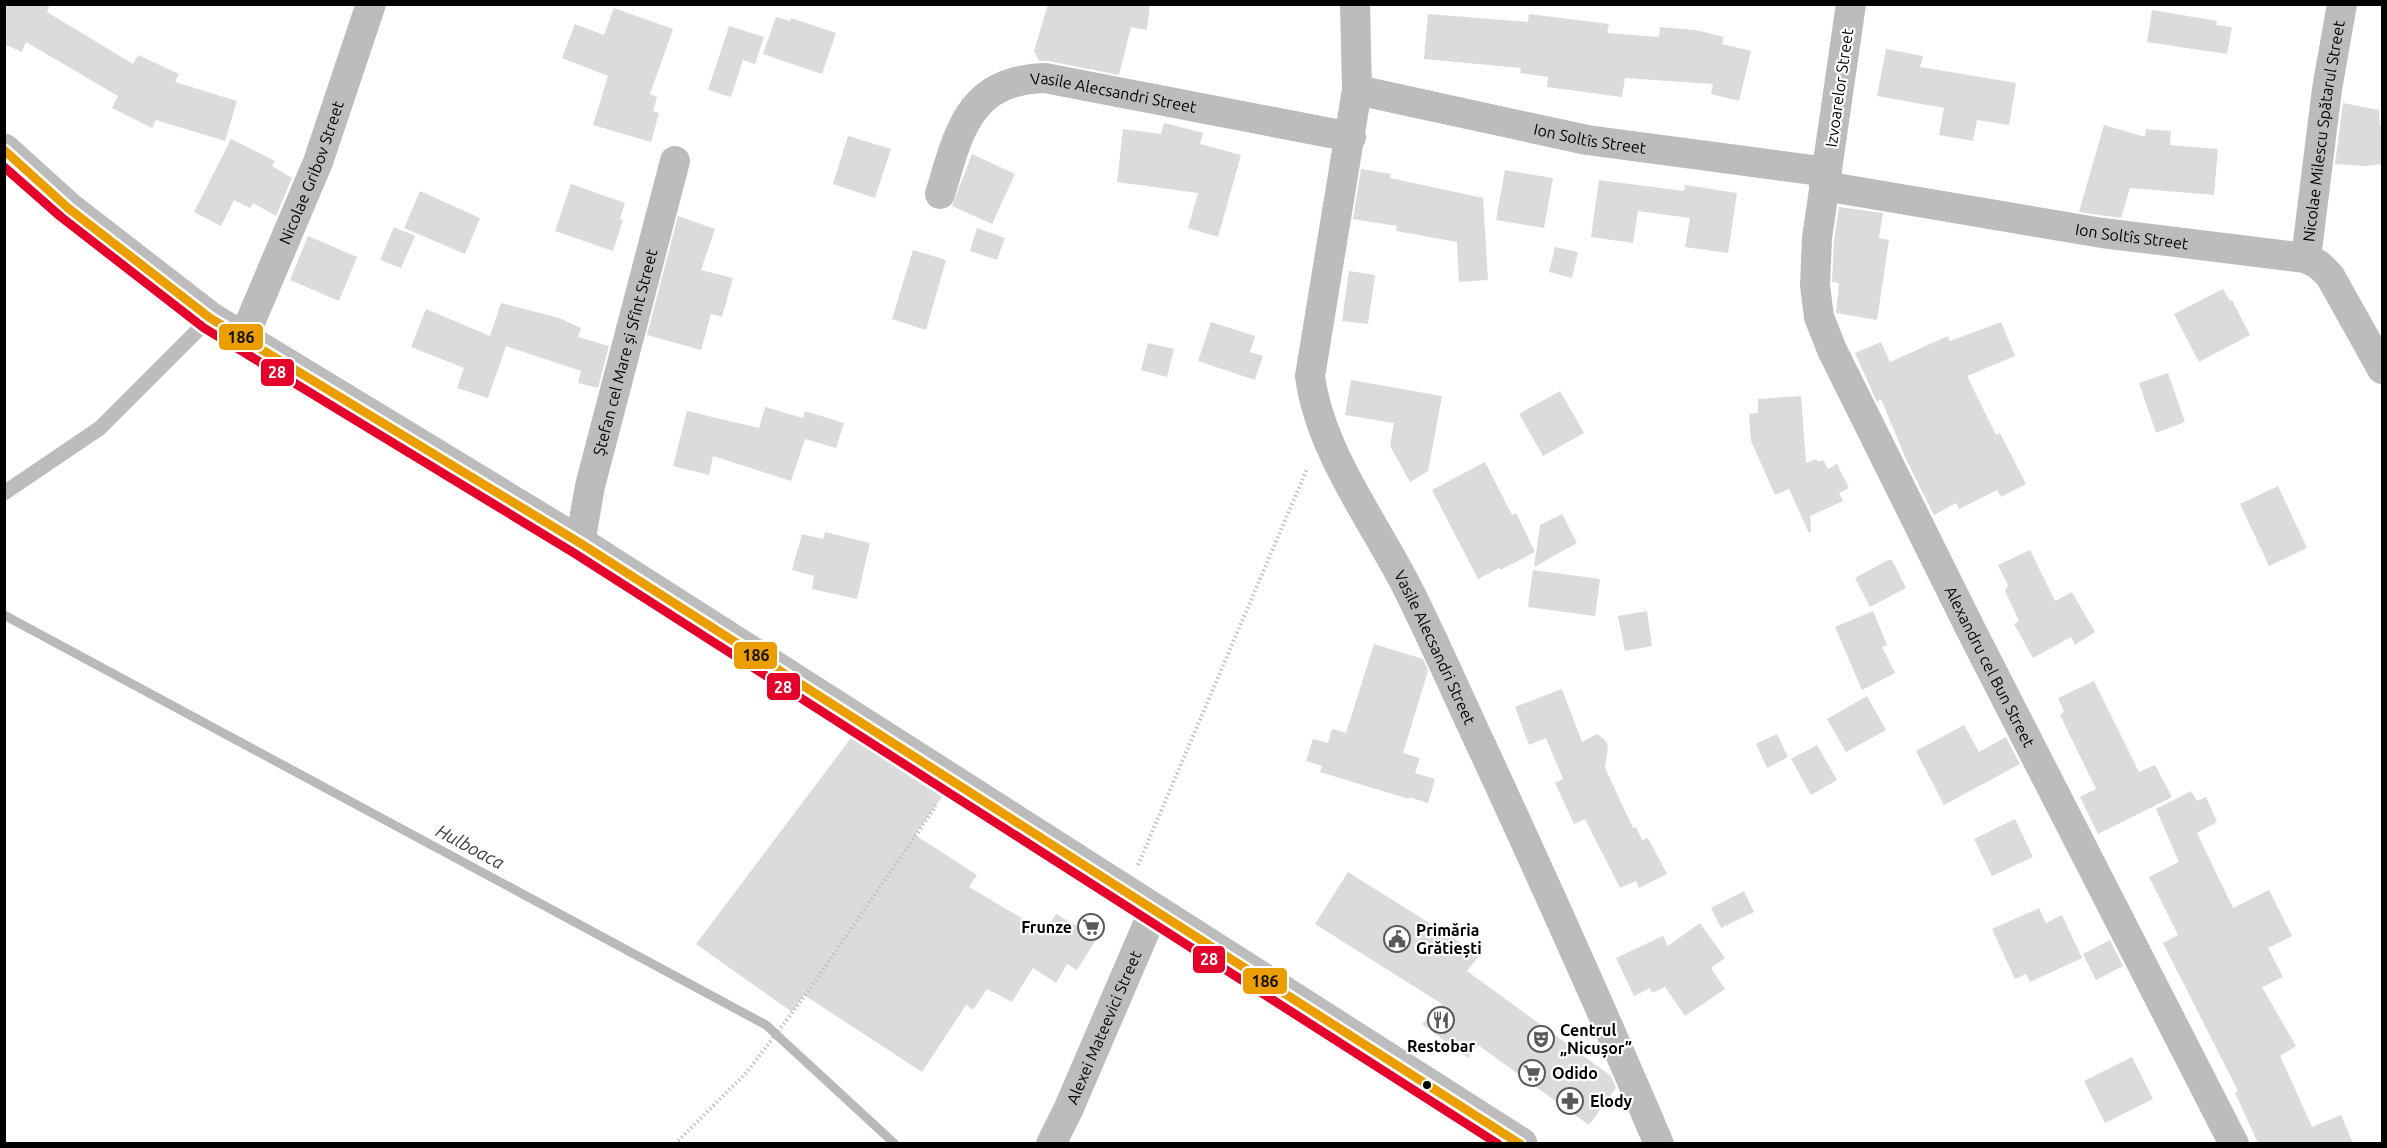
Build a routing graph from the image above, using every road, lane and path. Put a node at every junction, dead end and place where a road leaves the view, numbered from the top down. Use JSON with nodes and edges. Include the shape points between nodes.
{"nodes":[{"id":1,"x":371,"y":4,"type":"edge"},
{"id":2,"x":1355,"y":4,"type":"edge"},
{"id":3,"x":1851,"y":4,"type":"edge"},
{"id":4,"x":2342,"y":4,"type":"edge"},
{"id":5,"x":1357,"y":90,"type":"junction"},
{"id":6,"x":1351,"y":137,"type":"junction"},
{"id":7,"x":4,"y":150,"type":"edge"},
{"id":8,"x":675,"y":161,"type":"dead end"},
{"id":9,"x":1826,"y":179,"type":"junction"},
{"id":10,"x":940,"y":194,"type":"dead end"},
{"id":11,"x":2306,"y":258,"type":"junction"},
{"id":12,"x":210,"y":318,"type":"junction"},
{"id":13,"x":243,"y":339,"type":"junction"},
{"id":14,"x":2382,"y":369,"type":"edge"},
{"id":15,"x":1323,"y":430,"type":"junction"},
{"id":16,"x":4,"y":493,"type":"edge"},
{"id":17,"x":580,"y":543,"type":"junction"},
{"id":18,"x":953,"y":781,"type":"junction"},
{"id":19,"x":1126,"y":893,"type":"junction"},
{"id":20,"x":1154,"y":910,"type":"junction"},
{"id":21,"x":675,"y":1143,"type":"edge"},
{"id":22,"x":1051,"y":1143,"type":"edge"},
{"id":23,"x":1521,"y":1143,"type":"edge"},
{"id":24,"x":1659,"y":1143,"type":"edge"},
{"id":25,"x":2234,"y":1143,"type":"edge"}],
"edges":[{"from":1,"to":13,"type":"street","name":"Nicolae Gribov Street","via":[[318,162]]},
{"from":2,"to":5,"type":"street","name":"Vasile Alecsandri Street"},
{"from":3,"to":9,"type":"street","name":"Izvoarelor Street"},
{"from":4,"to":11,"type":"street","name":"Nicolae Milescu Spătarul Street"},
{"from":5,"to":6,"type":"street","name":"Vasile Alecsandri Street"},
{"from":5,"to":9,"type":"street","name":"Ion Soltîs Street","via":[[1587,140]]},
{"from":6,"to":10,"type":"street","name":"Vasile Alecsandri Street","via":[[1045,78],[1025,78],[982,98],[955,147]]},
{"from":6,"to":15,"type":"street","name":"Vasile Alecsandri Street","via":[[1310,376]]},
{"from":7,"to":12,"type":"street","via":[[68,208]]},
{"from":8,"to":17,"type":"street","name":"Ștefan cel Mare și Sfînt Street","via":[[590,486]]},
{"from":9,"to":11,"type":"street","name":"Ion Soltîs Street","via":[[2102,233]]},
{"from":9,"to":25,"type":"street","name":"Alexandru cel Bun Street","via":[[1815,285],[1819,317],[1832,350]]},
{"from":11,"to":14,"type":"street","name":"Ion Soltîs Street","via":[[2330,276]]},
{"from":12,"to":13,"type":"street"},
{"from":12,"to":16,"type":"lane","via":[[100,428]]},
{"from":13,"to":17,"type":"street"},
{"from":15,"to":19,"type":"path"},
{"from":15,"to":24,"type":"street","name":"Vasile Alecsandri Street","via":[[1409,592],[1520,828]]},
{"from":17,"to":18,"type":"street"},
{"from":18,"to":19,"type":"street"},
{"from":18,"to":21,"type":"path","via":[[807,993],[747,1072]]},
{"from":19,"to":20,"type":"street"},
{"from":20,"to":22,"type":"street","name":"Alexei Mateevici Street"},
{"from":20,"to":23,"type":"street"}]}
